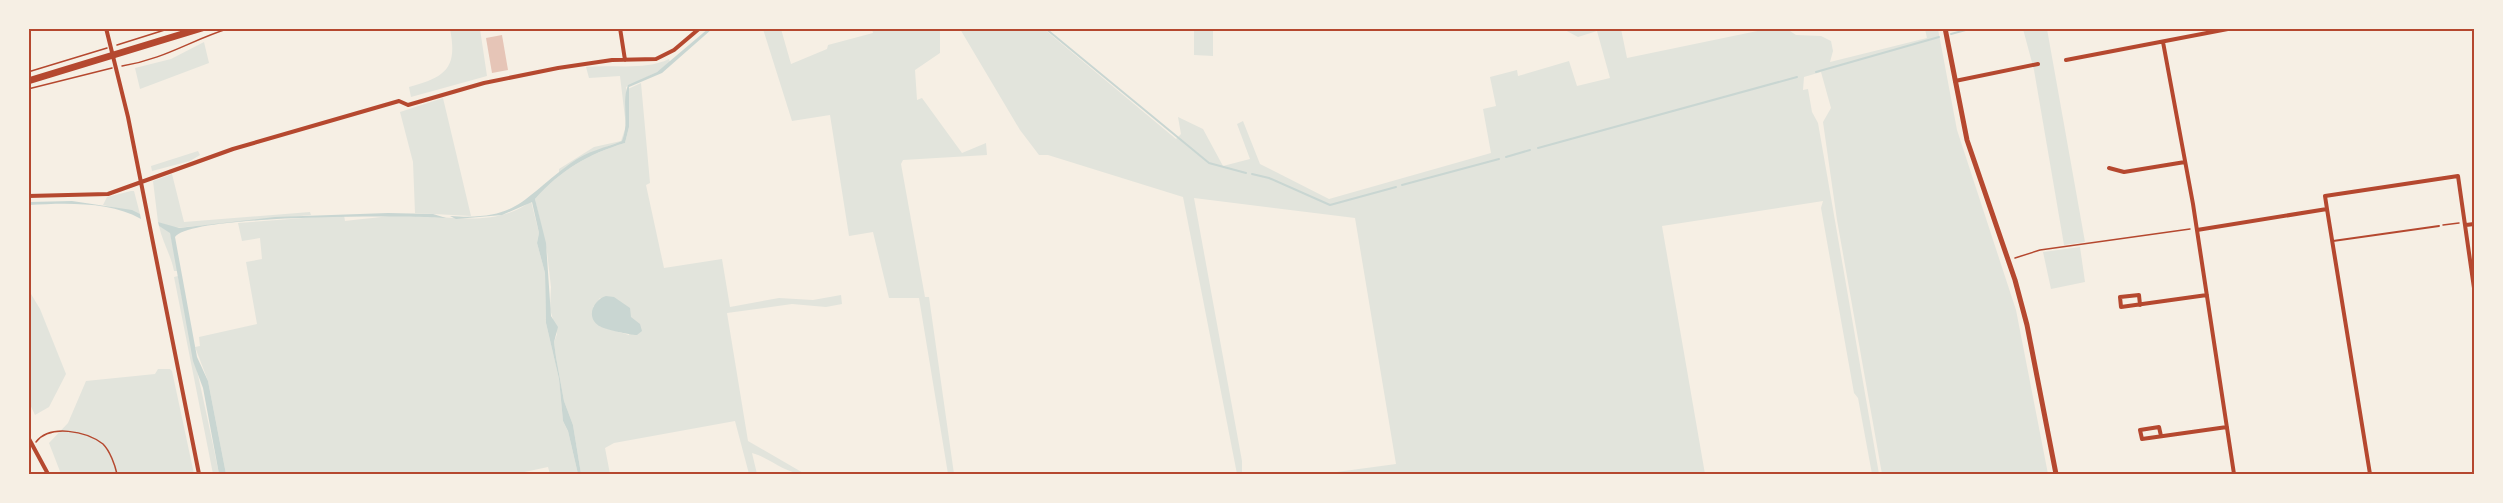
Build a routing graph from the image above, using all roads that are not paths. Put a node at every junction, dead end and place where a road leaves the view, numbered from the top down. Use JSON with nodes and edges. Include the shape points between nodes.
{"nodes":[{"id":1,"x":106,"y":28,"type":"edge"},
{"id":2,"x":202,"y":28,"type":"edge"},
{"id":3,"x":620,"y":28,"type":"edge"},
{"id":4,"x":700,"y":28,"type":"edge"},
{"id":5,"x":1945,"y":28,"type":"edge"},
{"id":6,"x":2233,"y":28,"type":"edge"},
{"id":7,"x":2163,"y":42,"type":"junction"},
{"id":8,"x":112,"y":51,"type":"junction"},
{"id":9,"x":625,"y":60,"type":"junction"},
{"id":10,"x":2066,"y":60,"type":"dead end"},
{"id":11,"x":2038,"y":64,"type":"dead end"},
{"id":12,"x":28,"y":81,"type":"edge"},
{"id":13,"x":1955,"y":81,"type":"junction"},
{"id":14,"x":2185,"y":162,"type":"junction"},
{"id":15,"x":2109,"y":168,"type":"dead end"},
{"id":16,"x":141,"y":181,"type":"junction"},
{"id":17,"x":28,"y":196,"type":"edge"},
{"id":18,"x":2327,"y":209,"type":"junction"},
{"id":19,"x":2466,"y":223,"type":"junction"},
{"id":20,"x":2475,"y":224,"type":"edge"},
{"id":21,"x":2439,"y":225,"type":"road end"},
{"id":22,"x":2197,"y":230,"type":"junction"},
{"id":23,"x":2333,"y":241,"type":"junction"},
{"id":24,"x":2475,"y":288,"type":"edge"},
{"id":25,"x":2207,"y":295,"type":"junction"},
{"id":26,"x":2140,"y":304,"type":"junction"},
{"id":27,"x":2227,"y":427,"type":"junction"},
{"id":28,"x":28,"y":436,"type":"edge"},
{"id":29,"x":2161,"y":436,"type":"junction"},
{"id":30,"x":48,"y":474,"type":"edge"},
{"id":31,"x":200,"y":474,"type":"edge"},
{"id":32,"x":2056,"y":474,"type":"edge"},
{"id":33,"x":2235,"y":474,"type":"edge"},
{"id":34,"x":2370,"y":474,"type":"edge"}],
"edges":[{"from":1,"to":8,"type":"street"},
{"from":2,"to":8,"type":"main road"},
{"from":3,"to":9,"type":"street"},
{"from":4,"to":9,"type":"street","via":[[666,55]]},
{"from":5,"to":13,"type":"street"},
{"from":6,"to":7,"type":"street"},
{"from":7,"to":10,"type":"street"},
{"from":7,"to":14,"type":"street"},
{"from":8,"to":12,"type":"main road"},
{"from":8,"to":16,"type":"street"},
{"from":9,"to":16,"type":"street","via":[[492,81],[408,105],[399,100],[261,140]]},
{"from":11,"to":13,"type":"street"},
{"from":13,"to":32,"type":"street","via":[[1967,140],[2027,325]]},
{"from":14,"to":15,"type":"street","via":[[2124,171]]},
{"from":14,"to":22,"type":"street"},
{"from":16,"to":17,"type":"street","via":[[108,194]]},
{"from":16,"to":31,"type":"street"},
{"from":18,"to":19,"type":"street","via":[[2325,196],[2458,176]]},
{"from":18,"to":22,"type":"street"},
{"from":18,"to":23,"type":"street"},
{"from":19,"to":20,"type":"street"},
{"from":19,"to":24,"type":"street"},
{"from":21,"to":23,"type":"lane"},
{"from":22,"to":25,"type":"street"},
{"from":23,"to":34,"type":"street"},
{"from":25,"to":26,"type":"street"},
{"from":25,"to":27,"type":"street"},
{"from":26,"to":26,"type":"street","via":[[2139,295],[2120,297],[2121,307]]},
{"from":27,"to":29,"type":"street"},
{"from":27,"to":33,"type":"street"},
{"from":28,"to":30,"type":"street"},
{"from":29,"to":29,"type":"street","via":[[2159,427],[2140,430],[2142,439]]}]}
